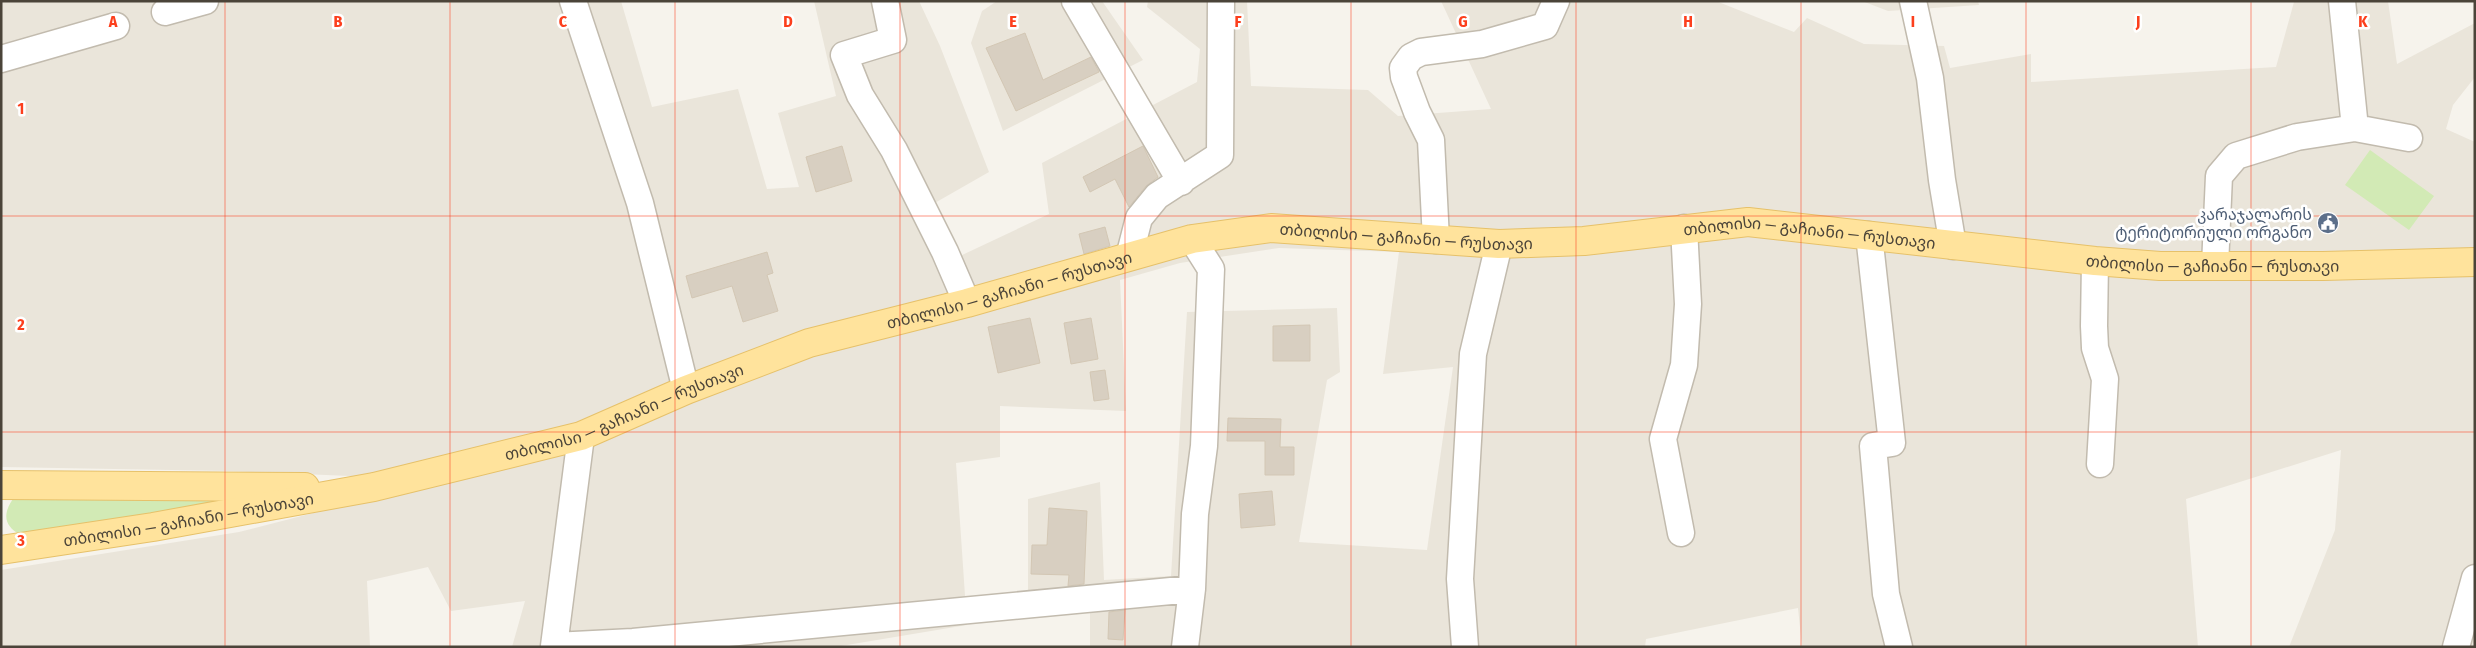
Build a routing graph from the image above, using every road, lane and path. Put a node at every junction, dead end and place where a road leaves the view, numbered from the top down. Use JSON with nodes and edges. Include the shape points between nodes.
{"nodes":[{"id":1,"x":205,"y":1,"type":"edge"},
{"id":2,"x":573,"y":1,"type":"edge"},
{"id":3,"x":885,"y":1,"type":"edge"},
{"id":4,"x":1075,"y":1,"type":"edge"},
{"id":5,"x":1221,"y":1,"type":"edge"},
{"id":6,"x":1556,"y":1,"type":"edge"},
{"id":7,"x":1913,"y":1,"type":"edge"},
{"id":8,"x":2342,"y":1,"type":"edge"},
{"id":9,"x":165,"y":12,"type":"dead end"},
{"id":10,"x":116,"y":26,"type":"dead end"},
{"id":11,"x":1,"y":59,"type":"edge"},
{"id":12,"x":2355,"y":128,"type":"junction"},
{"id":13,"x":2409,"y":138,"type":"dead end"},
{"id":14,"x":1181,"y":182,"type":"junction"},
{"id":15,"x":1684,"y":228,"type":"junction"},
{"id":16,"x":1869,"y":235,"type":"junction"},
{"id":17,"x":1192,"y":239,"type":"junction"},
{"id":18,"x":1436,"y":240,"type":"junction"},
{"id":19,"x":1499,"y":244,"type":"junction"},
{"id":20,"x":1953,"y":246,"type":"junction"},
{"id":21,"x":1129,"y":257,"type":"junction"},
{"id":22,"x":2095,"y":261,"type":"junction"},
{"id":23,"x":2475,"y":262,"type":"edge"},
{"id":24,"x":2215,"y":266,"type":"junction"},
{"id":25,"x":967,"y":303,"type":"junction"},
{"id":26,"x":686,"y":390,"type":"junction"},
{"id":27,"x":581,"y":436,"type":"junction"},
{"id":28,"x":2100,"y":464,"type":"dead end"},
{"id":29,"x":1,"y":485,"type":"edge"},
{"id":30,"x":374,"y":487,"type":"junction"},
{"id":31,"x":1681,"y":533,"type":"dead end"},
{"id":32,"x":1,"y":550,"type":"edge"},
{"id":33,"x":2475,"y":578,"type":"edge"},
{"id":34,"x":1192,"y":589,"type":"junction"},
{"id":35,"x":554,"y":647,"type":"edge"},
{"id":36,"x":1185,"y":647,"type":"edge"},
{"id":37,"x":1465,"y":647,"type":"edge"},
{"id":38,"x":1898,"y":647,"type":"edge"},
{"id":39,"x":2456,"y":647,"type":"edge"}],
"edges":[{"from":1,"to":9,"type":"street"},
{"from":2,"to":26,"type":"street","via":[[640,203]]},
{"from":3,"to":25,"type":"street","via":[[893,40],[844,55],[860,95],[894,150]]},
{"from":4,"to":14,"type":"street"},
{"from":5,"to":14,"type":"street","via":[[1220,154]]},
{"from":6,"to":18,"type":"street","via":[[1545,26],[1482,44],[1421,52],[1402,68],[1430,140]]},
{"from":7,"to":20,"type":"street","via":[[1930,78]]},
{"from":8,"to":12,"type":"street"},
{"from":10,"to":11,"type":"street"},
{"from":12,"to":13,"type":"street"},
{"from":12,"to":24,"type":"street","via":[[2297,136],[2236,156],[2219,176]]},
{"from":14,"to":21,"type":"street","via":[[1157,196],[1138,218]]},
{"from":15,"to":16,"type":"main road","name":"თბილისი — გაჩიანი — რუსთავი","via":[[1748,222]]},
{"from":15,"to":19,"type":"main road","name":"თბილისი — გაჩიანი — რუსთავი","via":[[1584,241]]},
{"from":15,"to":31,"type":"street","via":[[1688,304],[1684,365],[1663,438]]},
{"from":16,"to":20,"type":"main road","name":"თბილისი — გაჩიანი — რუსთავი"},
{"from":16,"to":38,"type":"street","via":[[1892,442],[1873,446],[1886,594]]},
{"from":17,"to":18,"type":"main road","name":"თბილისი — გაჩიანი — რუსთავი","via":[[1271,228]]},
{"from":17,"to":21,"type":"main road","name":"თბილისი — გაჩიანი — რუსთავი"},
{"from":17,"to":34,"type":"street","via":[[1211,269],[1204,446],[1195,514]]},
{"from":18,"to":19,"type":"main road","name":"თბილისი — გაჩიანი — რუსთავი"},
{"from":19,"to":37,"type":"street","via":[[1473,354],[1460,578]]},
{"from":20,"to":22,"type":"main road","name":"თბილისი — გაჩიანი — რუსთავი"},
{"from":21,"to":25,"type":"main road","name":"თბილისი — გაჩიანი — რუსთავი"},
{"from":22,"to":24,"type":"main road","name":"თბილისი — გაჩიანი — რუსთავი"},
{"from":22,"to":28,"type":"street","via":[[2095,340],[2105,379]]},
{"from":23,"to":24,"type":"main road","name":"თბილისი — გაჩიანი — რუსთავი"},
{"from":25,"to":26,"type":"main road","name":"თბილისი — გაჩიანი — რუსთავი","via":[[809,343]]},
{"from":26,"to":27,"type":"main road","name":"თბილისი — გაჩიანი — რუსთავი"},
{"from":27,"to":30,"type":"main road","name":"თბილისი — გაჩიანი — რუსთავი"},
{"from":27,"to":35,"type":"street"},
{"from":29,"to":30,"type":"main road","name":"თბილისი — გაჩიანი — რუსთავი"},
{"from":30,"to":32,"type":"main road","name":"თბილისი — გაჩიანი — რუსთავი","via":[[153,527]]},
{"from":33,"to":39,"type":"street"},
{"from":34,"to":35,"type":"street"},
{"from":34,"to":36,"type":"street"}]}
